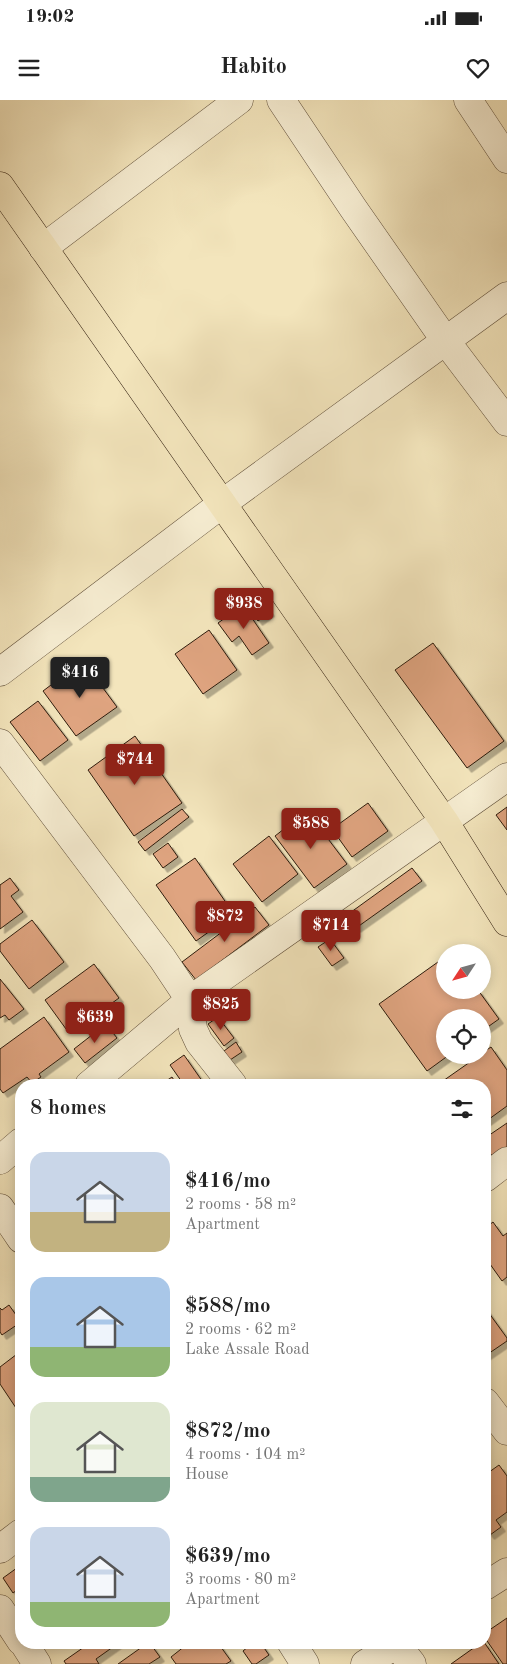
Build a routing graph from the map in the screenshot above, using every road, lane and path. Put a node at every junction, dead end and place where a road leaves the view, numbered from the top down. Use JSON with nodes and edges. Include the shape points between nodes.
{"nodes":[{"id":1,"x":239,"y":100,"type":"edge"},
{"id":2,"x":281,"y":100,"type":"edge"},
{"id":3,"x":468,"y":100,"type":"edge"},
{"id":4,"x":507,"y":158,"type":"edge"},
{"id":5,"x":0,"y":186,"type":"edge"},
{"id":6,"x":43,"y":248,"type":"junction"},
{"id":7,"x":507,"y":296,"type":"edge"},
{"id":8,"x":444,"y":340,"type":"junction"},
{"id":9,"x":507,"y":422,"type":"edge"},
{"id":10,"x":223,"y":503,"type":"junction"},
{"id":11,"x":0,"y":672,"type":"edge"},
{"id":12,"x":0,"y":742,"type":"edge"},
{"id":13,"x":507,"y":777,"type":"edge"},
{"id":14,"x":444,"y":821,"type":"junction"},
{"id":15,"x":507,"y":922,"type":"edge"},
{"id":16,"x":190,"y":1000,"type":"junction"},
{"id":17,"x":96,"y":1079,"type":"edge"},
{"id":18,"x":228,"y":1079,"type":"edge"},
{"id":19,"x":15,"y":1147,"type":"edge"},
{"id":20,"x":0,"y":1160,"type":"edge"},
{"id":21,"x":507,"y":1161,"type":"edge"},
{"id":22,"x":491,"y":1173,"type":"edge"},
{"id":23,"x":0,"y":1208,"type":"edge"},
{"id":24,"x":15,"y":1230,"type":"edge"},
{"id":25,"x":491,"y":1410,"type":"edge"},
{"id":26,"x":507,"y":1431,"type":"edge"},
{"id":27,"x":15,"y":1538,"type":"edge"},
{"id":28,"x":0,"y":1549,"type":"edge"},
{"id":29,"x":507,"y":1572,"type":"edge"},
{"id":30,"x":491,"y":1582,"type":"edge"},
{"id":31,"x":0,"y":1609,"type":"edge"},
{"id":32,"x":15,"y":1632,"type":"edge"},
{"id":33,"x":27,"y":1649,"type":"edge"},
{"id":34,"x":295,"y":1649,"type":"edge"},
{"id":35,"x":403,"y":1650,"type":"edge"},
{"id":36,"x":37,"y":1664,"type":"edge"},
{"id":37,"x":305,"y":1664,"type":"edge"},
{"id":38,"x":365,"y":1664,"type":"edge"}],
"edges":[{"from":1,"to":6,"type":"street"},
{"from":2,"to":8,"type":"street"},
{"from":3,"to":4,"type":"street"},
{"from":5,"to":6,"type":"main road"},
{"from":6,"to":10,"type":"main road"},
{"from":7,"to":8,"type":"street"},
{"from":8,"to":9,"type":"street"},
{"from":8,"to":10,"type":"street"},
{"from":10,"to":11,"type":"street"},
{"from":10,"to":14,"type":"main road"},
{"from":12,"to":16,"type":"street"},
{"from":13,"to":14,"type":"street"},
{"from":14,"to":15,"type":"main road"},
{"from":14,"to":16,"type":"street"},
{"from":16,"to":17,"type":"street"},
{"from":16,"to":18,"type":"street","via":[[193,1029],[199,1042]]},
{"from":19,"to":20,"type":"street"},
{"from":21,"to":22,"type":"street"},
{"from":23,"to":24,"type":"street"},
{"from":25,"to":26,"type":"street"},
{"from":27,"to":28,"type":"street"},
{"from":29,"to":30,"type":"street"},
{"from":31,"to":32,"type":"street"},
{"from":33,"to":36,"type":"street"},
{"from":34,"to":37,"type":"street"},
{"from":35,"to":38,"type":"street"}]}
